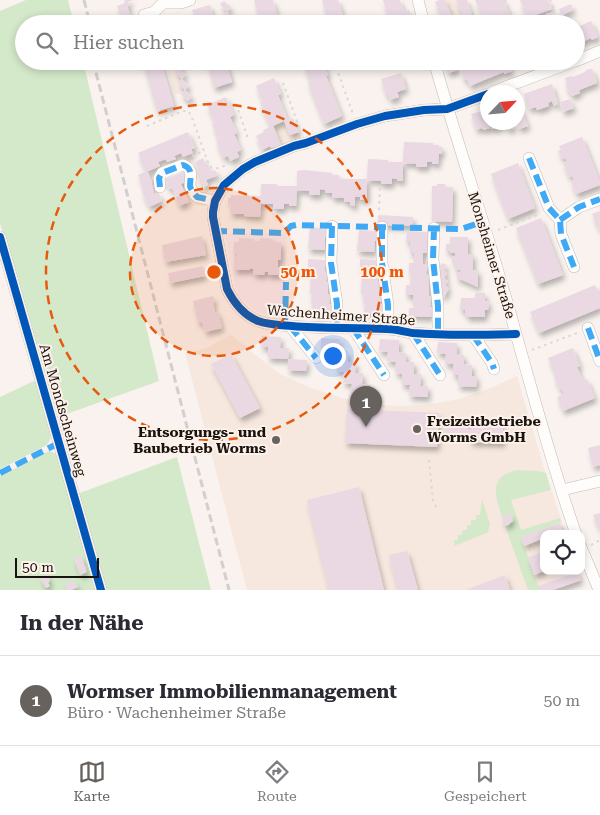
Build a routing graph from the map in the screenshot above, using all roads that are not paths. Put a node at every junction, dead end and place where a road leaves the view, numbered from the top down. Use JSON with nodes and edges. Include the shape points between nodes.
{"nodes":[{"id":1,"x":190,"y":0,"type":"edge"},
{"id":2,"x":418,"y":0,"type":"edge"},
{"id":3,"x":162,"y":2,"type":"edge"},
{"id":4,"x":144,"y":15,"type":"dead end"},
{"id":5,"x":422,"y":15,"type":"edge"},
{"id":6,"x":600,"y":52,"type":"edge"},
{"id":7,"x":585,"y":58,"type":"edge"},
{"id":8,"x":437,"y":70,"type":"edge"},
{"id":9,"x":552,"y":70,"type":"edge"},
{"id":10,"x":511,"y":85,"type":"edge"},
{"id":11,"x":480,"y":97,"type":"edge"},
{"id":12,"x":448,"y":108,"type":"junction"},
{"id":13,"x":529,"y":158,"type":"dead end"},
{"id":14,"x":160,"y":187,"type":"dead end"},
{"id":15,"x":600,"y":199,"type":"edge"},
{"id":16,"x":215,"y":201,"type":"junction"},
{"id":17,"x":560,"y":220,"type":"junction"},
{"id":18,"x":332,"y":226,"type":"dead end"},
{"id":19,"x":382,"y":227,"type":"dead end"},
{"id":20,"x":434,"y":228,"type":"dead end"},
{"id":21,"x":0,"y":237,"type":"edge"},
{"id":22,"x":574,"y":267,"type":"dead end"},
{"id":23,"x":290,"y":326,"type":"junction"},
{"id":24,"x":337,"y":328,"type":"junction"},
{"id":25,"x":353,"y":328,"type":"junction"},
{"id":26,"x":588,"y":328,"type":"road end"},
{"id":27,"x":388,"y":329,"type":"junction"},
{"id":28,"x":413,"y":333,"type":"junction"},
{"id":29,"x":438,"y":334,"type":"junction"},
{"id":30,"x":516,"y":334,"type":"junction"},
{"id":31,"x":473,"y":335,"type":"junction"},
{"id":32,"x":316,"y":358,"type":"dead end"},
{"id":33,"x":600,"y":361,"type":"edge"},
{"id":34,"x":494,"y":369,"type":"dead end"},
{"id":35,"x":440,"y":375,"type":"dead end"},
{"id":36,"x":384,"y":376,"type":"dead end"},
{"id":37,"x":600,"y":481,"type":"edge"},
{"id":38,"x":562,"y":490,"type":"junction"},
{"id":39,"x":575,"y":530,"type":"edge"},
{"id":40,"x":585,"y":557,"type":"edge"},
{"id":41,"x":101,"y":590,"type":"edge"},
{"id":42,"x":599,"y":590,"type":"edge"}],
"edges":[{"from":1,"to":3,"type":"street","via":[[181,4]]},
{"from":2,"to":5,"type":"street"},
{"from":3,"to":4,"type":"street","via":[[154,12]]},
{"from":6,"to":7,"type":"street"},
{"from":8,"to":12,"type":"street","name":"Monsheimer Straße"},
{"from":9,"to":10,"type":"street"},
{"from":11,"to":12,"type":"street"},
{"from":12,"to":16,"type":"street","via":[[385,116],[294,146],[243,169],[224,185]]},
{"from":12,"to":30,"type":"street","name":"Monsheimer Straße"},
{"from":13,"to":17,"type":"street","via":[[549,208]]},
{"from":14,"to":16,"type":"street","via":[[162,173],[183,165],[190,170],[190,187],[194,194]]},
{"from":15,"to":17,"type":"street","via":[[579,207]]},
{"from":16,"to":23,"type":"street","name":"Wachenheimer Straße","via":[[215,231],[232,299],[240,310],[257,321]]},
{"from":17,"to":22,"type":"street","via":[[561,234]]},
{"from":18,"to":24,"type":"street","name":"Wachenheimer Straße","via":[[331,263]]},
{"from":19,"to":27,"type":"street","name":"Wachenheimer Straße"},
{"from":20,"to":29,"type":"street"},
{"from":21,"to":41,"type":"street","name":"Am Mondscheinweg"},
{"from":23,"to":24,"type":"street","name":"Wachenheimer Straße"},
{"from":23,"to":32,"type":"street","name":"Wachenheimer Straße"},
{"from":24,"to":25,"type":"street","name":"Wachenheimer Straße"},
{"from":25,"to":27,"type":"street","name":"Wachenheimer Straße"},
{"from":25,"to":36,"type":"street","name":"Wachenheimer Straße"},
{"from":26,"to":33,"type":"street"},
{"from":27,"to":28,"type":"street","name":"Wachenheimer Straße"},
{"from":28,"to":29,"type":"street","name":"Wachenheimer Straße"},
{"from":28,"to":35,"type":"street","name":"Wachenheimer Straße"},
{"from":29,"to":31,"type":"street","name":"Wachenheimer Straße"},
{"from":30,"to":31,"type":"street","name":"Wachenheimer Straße"},
{"from":30,"to":38,"type":"street","name":"Monsheimer Straße"},
{"from":31,"to":34,"type":"street"},
{"from":37,"to":38,"type":"street"},
{"from":38,"to":39,"type":"street","name":"Monsheimer Straße"},
{"from":40,"to":42,"type":"street"}]}
